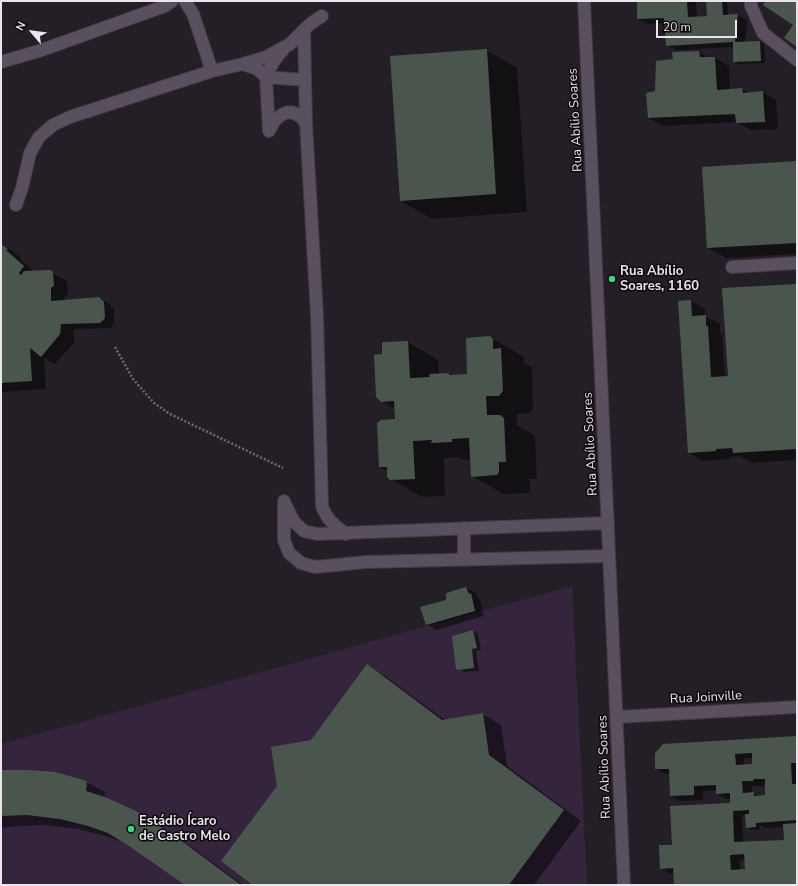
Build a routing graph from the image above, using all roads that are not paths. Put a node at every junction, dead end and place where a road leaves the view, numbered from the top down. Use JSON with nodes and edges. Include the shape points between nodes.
{"nodes":[{"id":1,"x":172,"y":1,"type":"edge"},
{"id":2,"x":185,"y":1,"type":"edge"},
{"id":3,"x":584,"y":1,"type":"edge"},
{"id":4,"x":751,"y":1,"type":"edge"},
{"id":5,"x":322,"y":16,"type":"dead end"},
{"id":6,"x":304,"y":31,"type":"junction"},
{"id":7,"x":290,"y":44,"type":"junction"},
{"id":8,"x":797,"y":60,"type":"edge"},
{"id":9,"x":1,"y":62,"type":"edge"},
{"id":10,"x":243,"y":64,"type":"junction"},
{"id":11,"x":212,"y":71,"type":"junction"},
{"id":12,"x":266,"y":77,"type":"junction"},
{"id":13,"x":305,"y":80,"type":"junction"},
{"id":14,"x":306,"y":123,"type":"junction"},
{"id":15,"x":16,"y":205,"type":"dead end"},
{"id":16,"x":797,"y":263,"type":"edge"},
{"id":17,"x":732,"y":267,"type":"dead end"},
{"id":18,"x":608,"y":523,"type":"junction"},
{"id":19,"x":464,"y":528,"type":"junction"},
{"id":20,"x":346,"y":534,"type":"junction"},
{"id":21,"x":610,"y":556,"type":"junction"},
{"id":22,"x":464,"y":559,"type":"junction"},
{"id":23,"x":797,"y":707,"type":"edge"},
{"id":24,"x":617,"y":717,"type":"junction"},
{"id":25,"x":624,"y":885,"type":"edge"}],
"edges":[{"from":1,"to":9,"type":"street","via":[[165,6],[39,52]]},
{"from":2,"to":11,"type":"street","via":[[193,14]]},
{"from":3,"to":18,"type":"street","name":"Rua Abílio Soares"},
{"from":4,"to":8,"type":"street","via":[[763,33]]},
{"from":5,"to":6,"type":"street"},
{"from":6,"to":7,"type":"street"},
{"from":6,"to":13,"type":"street"},
{"from":7,"to":10,"type":"street","via":[[266,57]]},
{"from":7,"to":12,"type":"street","via":[[277,56]]},
{"from":10,"to":11,"type":"street"},
{"from":10,"to":12,"type":"street","via":[[257,69]]},
{"from":11,"to":15,"type":"street","via":[[70,117],[53,125],[39,137],[30,153]]},
{"from":12,"to":13,"type":"street"},
{"from":12,"to":14,"type":"street","via":[[269,131],[273,123],[286,112],[295,113]]},
{"from":13,"to":14,"type":"street"},
{"from":14,"to":20,"type":"street","via":[[317,316],[322,506],[333,525]]},
{"from":16,"to":17,"type":"street"},
{"from":18,"to":19,"type":"street"},
{"from":18,"to":21,"type":"street","name":"Rua Abílio Soares"},
{"from":19,"to":20,"type":"street"},
{"from":19,"to":22,"type":"street"},
{"from":20,"to":22,"type":"street","via":[[317,534],[304,530],[294,522],[284,501],[284,540],[289,553],[301,563],[315,567],[366,562]]},
{"from":21,"to":22,"type":"street"},
{"from":21,"to":24,"type":"street","name":"Rua Abílio Soares"},
{"from":23,"to":24,"type":"street","name":"Rua Joinville"},
{"from":24,"to":25,"type":"street","name":"Rua Abílio Soares"}]}
